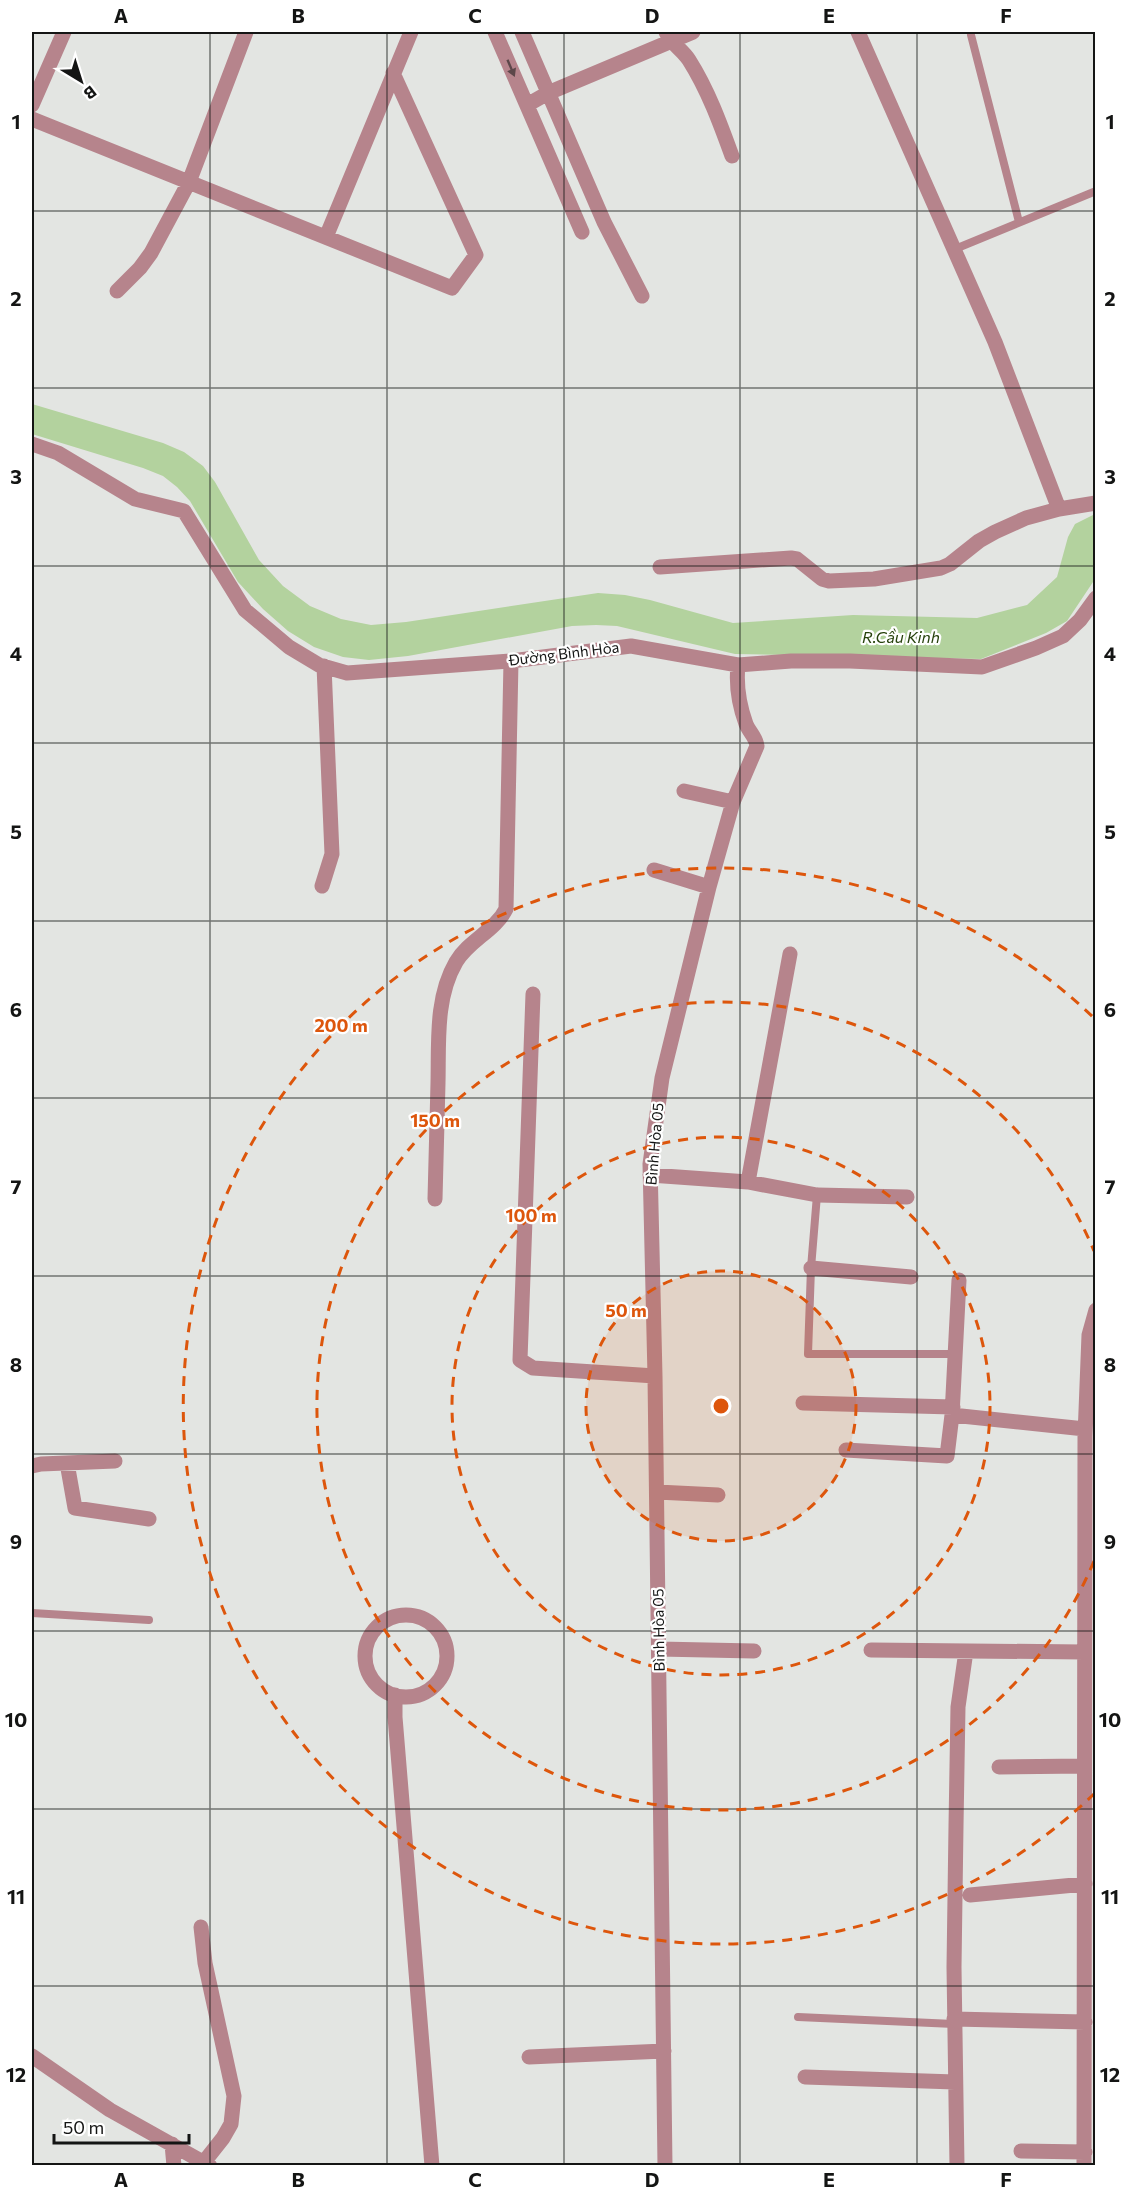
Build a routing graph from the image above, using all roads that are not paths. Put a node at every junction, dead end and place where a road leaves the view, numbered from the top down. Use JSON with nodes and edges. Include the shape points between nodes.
{"nodes":[{"id":1,"x":64,"y":32,"type":"edge"},
{"id":2,"x":246,"y":32,"type":"edge"},
{"id":3,"x":411,"y":32,"type":"edge"},
{"id":4,"x":495,"y":32,"type":"edge"},
{"id":5,"x":522,"y":32,"type":"edge"},
{"id":6,"x":693,"y":32,"type":"edge"},
{"id":7,"x":858,"y":32,"type":"edge"},
{"id":8,"x":971,"y":35,"type":"dead end"},
{"id":9,"x":668,"y":37,"type":"edge"},
{"id":10,"x":393,"y":74,"type":"junction"},
{"id":11,"x":548,"y":93,"type":"junction"},
{"id":12,"x":32,"y":105,"type":"edge"},
{"id":13,"x":527,"y":105,"type":"junction"},
{"id":14,"x":32,"y":119,"type":"edge"},
{"id":15,"x":732,"y":156,"type":"dead end"},
{"id":16,"x":189,"y":182,"type":"junction"},
{"id":17,"x":1095,"y":191,"type":"edge"},
{"id":18,"x":1020,"y":222,"type":"junction"},
{"id":19,"x":582,"y":232,"type":"dead end"},
{"id":20,"x":326,"y":237,"type":"junction"},
{"id":21,"x":955,"y":249,"type":"junction"},
{"id":22,"x":117,"y":291,"type":"dead end"},
{"id":23,"x":642,"y":296,"type":"dead end"},
{"id":24,"x":32,"y":444,"type":"edge"},
{"id":25,"x":1095,"y":503,"type":"edge"},
{"id":26,"x":1059,"y":509,"type":"junction"},
{"id":27,"x":660,"y":567,"type":"dead end"},
{"id":28,"x":1095,"y":598,"type":"edge"},
{"id":29,"x":511,"y":661,"type":"junction"},
{"id":30,"x":738,"y":665,"type":"junction"},
{"id":31,"x":324,"y":666,"type":"junction"},
{"id":32,"x":684,"y":791,"type":"dead end"},
{"id":33,"x":733,"y":802,"type":"junction"},
{"id":34,"x":654,"y":870,"type":"dead end"},
{"id":35,"x":322,"y":886,"type":"dead end"},
{"id":36,"x":710,"y":887,"type":"junction"},
{"id":37,"x":790,"y":954,"type":"dead end"},
{"id":38,"x":533,"y":994,"type":"dead end"},
{"id":39,"x":650,"y":1175,"type":"junction"},
{"id":40,"x":748,"y":1182,"type":"junction"},
{"id":41,"x":817,"y":1195,"type":"junction"},
{"id":42,"x":907,"y":1197,"type":"dead end"},
{"id":43,"x":435,"y":1199,"type":"dead end"},
{"id":44,"x":811,"y":1268,"type":"junction"},
{"id":45,"x":911,"y":1277,"type":"dead end"},
{"id":46,"x":958,"y":1280,"type":"dead end"},
{"id":47,"x":1095,"y":1310,"type":"edge"},
{"id":48,"x":955,"y":1354,"type":"junction"},
{"id":49,"x":656,"y":1376,"type":"junction"},
{"id":50,"x":1091,"y":1382,"type":"edge"},
{"id":51,"x":803,"y":1403,"type":"dead end"},
{"id":52,"x":953,"y":1411,"type":"junction"},
{"id":53,"x":1085,"y":1429,"type":"junction"},
{"id":54,"x":846,"y":1450,"type":"dead end"},
{"id":55,"x":115,"y":1461,"type":"dead end"},
{"id":56,"x":67,"y":1463,"type":"junction"},
{"id":57,"x":32,"y":1466,"type":"edge"},
{"id":58,"x":657,"y":1492,"type":"junction"},
{"id":59,"x":718,"y":1495,"type":"dead end"},
{"id":60,"x":148,"y":1519,"type":"dead end"},
{"id":61,"x":32,"y":1613,"type":"edge"},
{"id":62,"x":149,"y":1620,"type":"dead end"},
{"id":63,"x":659,"y":1649,"type":"junction"},
{"id":64,"x":871,"y":1650,"type":"dead end"},
{"id":65,"x":754,"y":1651,"type":"dead end"},
{"id":66,"x":966,"y":1651,"type":"junction"},
{"id":67,"x":1084,"y":1652,"type":"junction"},
{"id":68,"x":395,"y":1695,"type":"junction"},
{"id":69,"x":1084,"y":1766,"type":"junction"},
{"id":70,"x":999,"y":1767,"type":"dead end"},
{"id":71,"x":1085,"y":1884,"type":"junction"},
{"id":72,"x":970,"y":1895,"type":"dead end"},
{"id":73,"x":1090,"y":1909,"type":"edge"},
{"id":74,"x":201,"y":1928,"type":"dead end"},
{"id":75,"x":798,"y":2017,"type":"dead end"},
{"id":76,"x":954,"y":2021,"type":"junction"},
{"id":77,"x":1088,"y":2031,"type":"edge"},
{"id":78,"x":664,"y":2051,"type":"junction"},
{"id":79,"x":32,"y":2055,"type":"edge"},
{"id":80,"x":529,"y":2057,"type":"dead end"},
{"id":81,"x":805,"y":2077,"type":"dead end"},
{"id":82,"x":955,"y":2082,"type":"junction"},
{"id":83,"x":172,"y":2144,"type":"junction"},
{"id":84,"x":1021,"y":2151,"type":"dead end"},
{"id":85,"x":1085,"y":2159,"type":"edge"},
{"id":86,"x":207,"y":2164,"type":"edge"},
{"id":87,"x":174,"y":2166,"type":"edge"},
{"id":88,"x":432,"y":2166,"type":"edge"},
{"id":89,"x":665,"y":2166,"type":"edge"},
{"id":90,"x":957,"y":2166,"type":"edge"}],
"edges":[{"from":1,"to":12,"type":"street"},
{"from":2,"to":16,"type":"street"},
{"from":3,"to":10,"type":"street"},
{"from":4,"to":13,"type":"street","one_way":true},
{"from":5,"to":11,"type":"street"},
{"from":6,"to":9,"type":"street"},
{"from":7,"to":21,"type":"street"},
{"from":8,"to":18,"type":"lane"},
{"from":9,"to":11,"type":"street"},
{"from":9,"to":15,"type":"street","via":[[682,51],[706,92]]},
{"from":10,"to":20,"type":"street"},
{"from":10,"to":20,"type":"street","via":[[476,255],[452,288]]},
{"from":11,"to":13,"type":"street"},
{"from":11,"to":23,"type":"street","via":[[604,222]]},
{"from":13,"to":19,"type":"street"},
{"from":14,"to":16,"type":"street"},
{"from":16,"to":20,"type":"street"},
{"from":16,"to":22,"type":"street","via":[[151,253]]},
{"from":17,"to":18,"type":"lane"},
{"from":18,"to":21,"type":"lane"},
{"from":21,"to":26,"type":"street"},
{"from":24,"to":31,"type":"street","name":"Đường Bình Hòa","via":[[58,453],[135,499],[184,511],[245,610],[289,647]]},
{"from":25,"to":26,"type":"street"},
{"from":26,"to":27,"type":"street","via":[[995,532],[946,567],[874,579],[822,579],[803,562],[791,558]]},
{"from":28,"to":30,"type":"street","name":"Đường Bình Hòa","via":[[1080,621],[1063,636],[982,667],[850,661]]},
{"from":29,"to":30,"type":"street","name":"Đường Bình Hòa","via":[[632,646]]},
{"from":29,"to":31,"type":"street","name":"Đường Bình Hòa","via":[[347,673]]},
{"from":29,"to":43,"type":"street","via":[[506,909],[499,921],[472,942],[456,962],[440,1008]]},
{"from":30,"to":33,"type":"street","via":[[736,682],[746,725],[757,746]]},
{"from":31,"to":35,"type":"street","via":[[332,854]]},
{"from":32,"to":33,"type":"street"},
{"from":33,"to":36,"type":"street"},
{"from":34,"to":36,"type":"street"},
{"from":36,"to":39,"type":"street","name":"Bình Hòa 05","via":[[662,1078]]},
{"from":37,"to":40,"type":"street"},
{"from":38,"to":49,"type":"street","via":[[520,1360],[533,1368]]},
{"from":39,"to":40,"type":"street"},
{"from":39,"to":49,"type":"street","name":"Bình Hòa 05"},
{"from":40,"to":41,"type":"street"},
{"from":41,"to":42,"type":"street"},
{"from":41,"to":44,"type":"lane"},
{"from":44,"to":45,"type":"street"},
{"from":44,"to":48,"type":"lane","via":[[808,1354]]},
{"from":46,"to":48,"type":"street"},
{"from":47,"to":50,"type":"street","via":[[1089,1335]]},
{"from":48,"to":52,"type":"street"},
{"from":49,"to":58,"type":"street","name":"Bình Hòa 05"},
{"from":50,"to":53,"type":"street"},
{"from":51,"to":52,"type":"street"},
{"from":52,"to":53,"type":"street"},
{"from":52,"to":54,"type":"street","via":[[947,1456]]},
{"from":53,"to":67,"type":"street"},
{"from":55,"to":56,"type":"street"},
{"from":56,"to":57,"type":"street"},
{"from":56,"to":60,"type":"street","via":[[75,1508]]},
{"from":58,"to":59,"type":"street"},
{"from":58,"to":63,"type":"street","name":"Bình Hòa 05"},
{"from":61,"to":62,"type":"lane"},
{"from":63,"to":65,"type":"street"},
{"from":63,"to":78,"type":"street","name":"Bình Hòa 05"},
{"from":64,"to":66,"type":"street"},
{"from":66,"to":67,"type":"street"},
{"from":66,"to":76,"type":"street","via":[[958,1707]]},
{"from":67,"to":69,"type":"street"},
{"from":68,"to":68,"type":"street","via":[[407,1696],[429,1689],[443,1671],[446,1648],[442,1637],[435,1627],[416,1616],[392,1617],[382,1622],[367,1640],[364,1652],[369,1674],[376,1684]]},
{"from":68,"to":88,"type":"street"},
{"from":69,"to":70,"type":"street"},
{"from":69,"to":71,"type":"street"},
{"from":71,"to":72,"type":"street"},
{"from":71,"to":73,"type":"street"},
{"from":73,"to":77,"type":"street"},
{"from":74,"to":86,"type":"street","via":[[234,2096],[231,2124]]},
{"from":75,"to":76,"type":"lane"},
{"from":76,"to":77,"type":"street"},
{"from":76,"to":82,"type":"street"},
{"from":77,"to":85,"type":"street"},
{"from":78,"to":80,"type":"street"},
{"from":78,"to":89,"type":"street","name":"Bình Hòa 05"},
{"from":79,"to":83,"type":"street","via":[[110,2110]]},
{"from":81,"to":82,"type":"street"},
{"from":82,"to":90,"type":"street"},
{"from":83,"to":86,"type":"street"},
{"from":83,"to":87,"type":"street"},
{"from":84,"to":85,"type":"street"}]}
